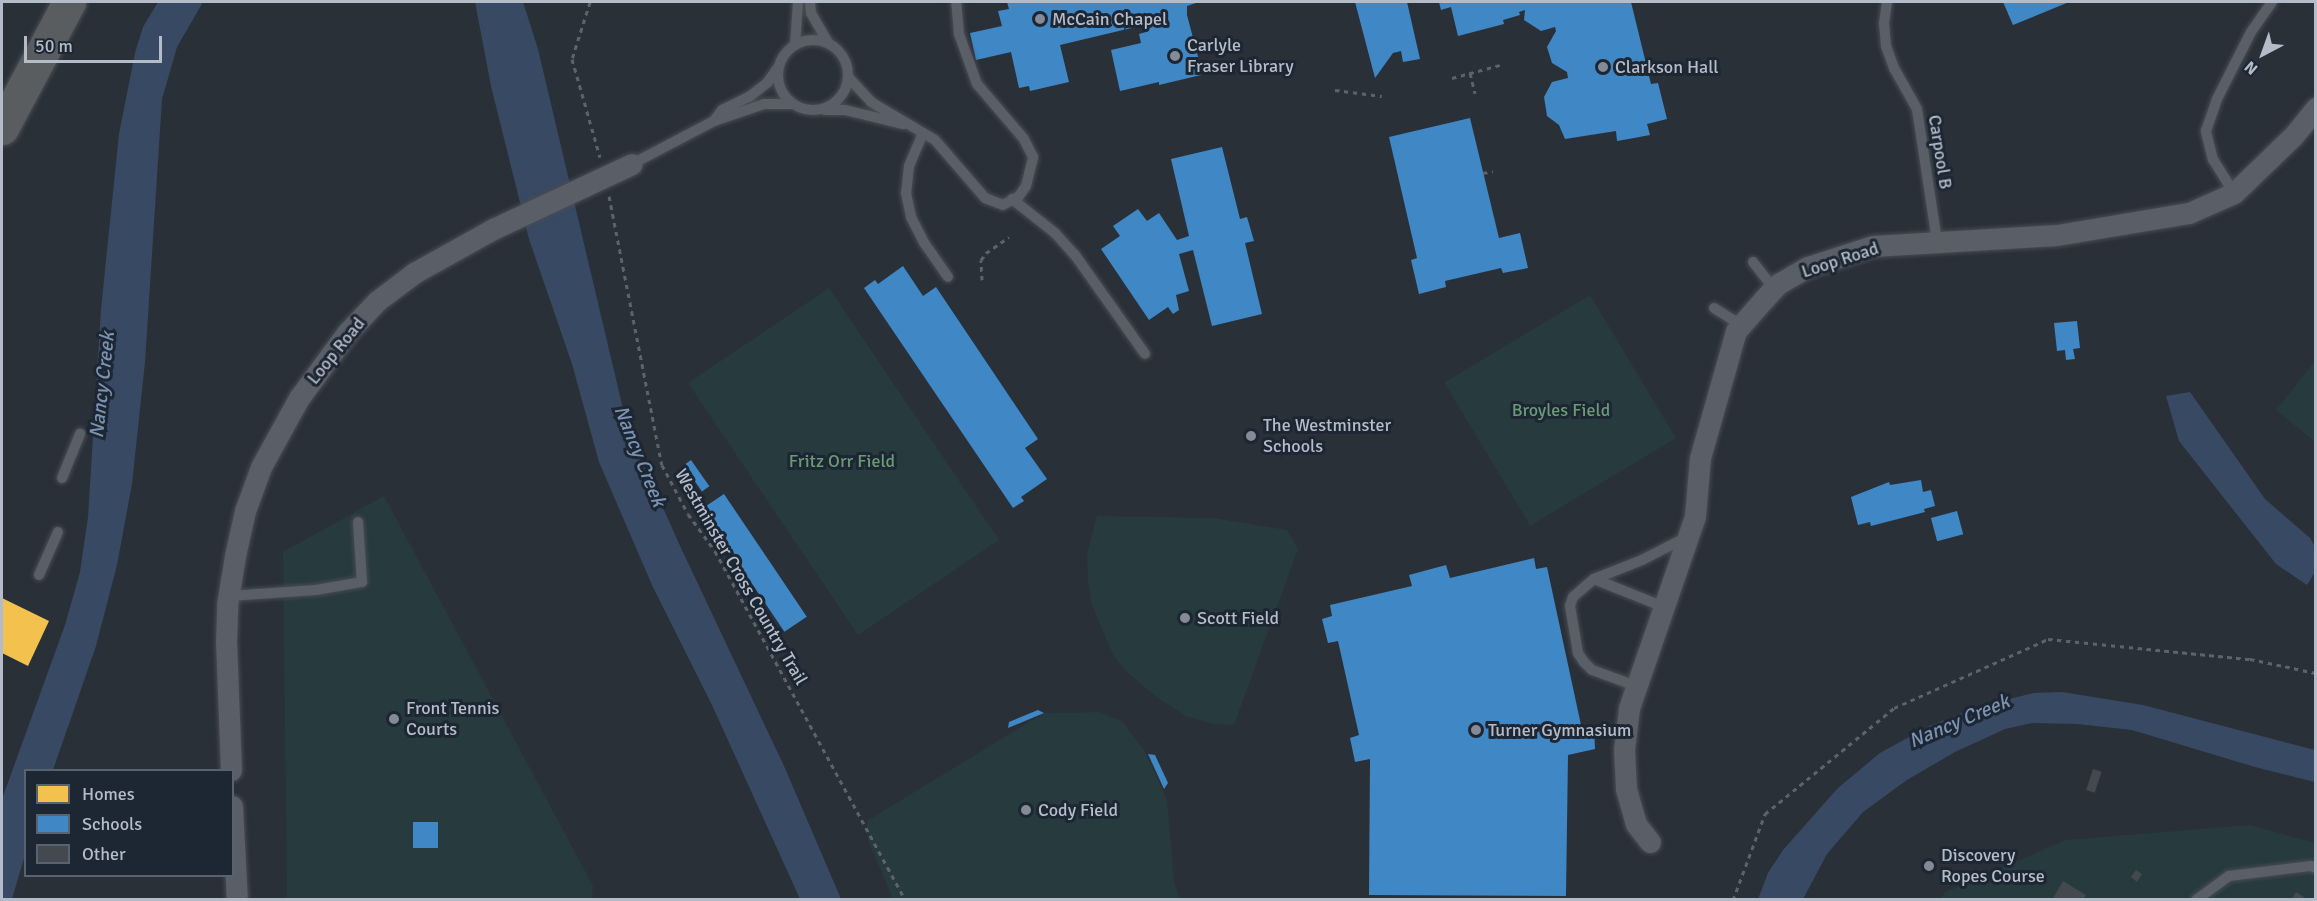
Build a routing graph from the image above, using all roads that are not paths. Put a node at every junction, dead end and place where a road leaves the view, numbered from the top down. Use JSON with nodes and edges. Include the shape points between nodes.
{"nodes":[{"id":1,"x":69,"y":2,"type":"edge"},
{"id":2,"x":798,"y":2,"type":"edge"},
{"id":3,"x":810,"y":2,"type":"edge"},
{"id":4,"x":956,"y":2,"type":"edge"},
{"id":5,"x":1887,"y":2,"type":"edge"},
{"id":6,"x":2272,"y":2,"type":"edge"},
{"id":7,"x":828,"y":44,"type":"junction"},
{"id":8,"x":795,"y":45,"type":"junction"},
{"id":9,"x":779,"y":65,"type":"junction"},
{"id":10,"x":849,"y":78,"type":"junction"},
{"id":11,"x":793,"y":104,"type":"junction"},
{"id":12,"x":2316,"y":108,"type":"edge"},
{"id":13,"x":820,"y":110,"type":"junction"},
{"id":14,"x":714,"y":121,"type":"junction"},
{"id":15,"x":912,"y":126,"type":"junction"},
{"id":16,"x":2,"y":128,"type":"edge"},
{"id":17,"x":923,"y":133,"type":"junction"},
{"id":18,"x":632,"y":164,"type":"joint"},
{"id":19,"x":2234,"y":193,"type":"junction"},
{"id":20,"x":1012,"y":200,"type":"junction"},
{"id":21,"x":1937,"y":242,"type":"junction"},
{"id":22,"x":1753,"y":262,"type":"dead end"},
{"id":23,"x":948,"y":277,"type":"dead end"},
{"id":24,"x":1774,"y":289,"type":"junction"},
{"id":25,"x":1714,"y":308,"type":"dead end"},
{"id":26,"x":1741,"y":325,"type":"junction"},
{"id":27,"x":1145,"y":354,"type":"dead end"},
{"id":28,"x":80,"y":434,"type":"dead end"},
{"id":29,"x":62,"y":478,"type":"dead end"},
{"id":30,"x":358,"y":522,"type":"dead end"},
{"id":31,"x":58,"y":532,"type":"dead end"},
{"id":32,"x":1688,"y":537,"type":"junction"},
{"id":33,"x":39,"y":574,"type":"dead end"},
{"id":34,"x":1594,"y":579,"type":"junction"},
{"id":35,"x":229,"y":596,"type":"junction"},
{"id":36,"x":1664,"y":607,"type":"junction"},
{"id":37,"x":1636,"y":686,"type":"junction"},
{"id":38,"x":231,"y":769,"type":"edge"},
{"id":39,"x":1650,"y":842,"type":"dead end"},
{"id":40,"x":234,"y":844,"type":"edge"},
{"id":41,"x":2316,"y":868,"type":"edge"},
{"id":42,"x":237,"y":900,"type":"edge"},
{"id":43,"x":2196,"y":900,"type":"edge"}],
"edges":[{"from":1,"to":16,"type":"highway"},
{"from":2,"to":8,"type":"lane"},
{"from":3,"to":7,"type":"lane","via":[[811,13]]},
{"from":4,"to":20,"type":"lane","via":[[959,34],[977,84],[1024,139],[1033,158],[1026,186]]},
{"from":5,"to":21,"type":"lane","name":"Carpool B","via":[[1886,46],[1917,109]]},
{"from":6,"to":19,"type":"lane","via":[[2251,32],[2217,99],[2206,131],[2213,160]]},
{"from":7,"to":8,"type":"lane","via":[[817,40]]},
{"from":7,"to":10,"type":"lane","via":[[844,57]]},
{"from":8,"to":9,"type":"lane"},
{"from":9,"to":11,"type":"lane","via":[[780,87]]},
{"from":9,"to":14,"type":"lane","name":"Loop Road","via":[[767,83],[722,110]]},
{"from":10,"to":13,"type":"lane","via":[[840,99]]},
{"from":10,"to":15,"type":"lane","via":[[871,102]]},
{"from":11,"to":13,"type":"lane"},
{"from":11,"to":14,"type":"lane","name":"Loop Road","via":[[764,104]]},
{"from":12,"to":19,"type":"street","name":"Loop Road"},
{"from":13,"to":15,"type":"lane","via":[[845,110]]},
{"from":14,"to":18,"type":"lane","name":"Loop Road"},
{"from":15,"to":17,"type":"lane"},
{"from":17,"to":20,"type":"lane","via":[[935,140],[985,198],[1003,204]]},
{"from":17,"to":23,"type":"lane","via":[[909,166],[906,193],[911,217],[924,244]]},
{"from":18,"to":35,"type":"street","name":"Loop Road","via":[[493,229],[414,273],[377,301],[321,365],[261,467],[245,512]]},
{"from":19,"to":21,"type":"street","name":"Loop Road","via":[[2189,213],[2121,225],[2057,235]]},
{"from":20,"to":27,"type":"lane","via":[[1055,233],[1075,255]]},
{"from":21,"to":24,"type":"street","name":"Loop Road","via":[[1873,246],[1808,267]]},
{"from":22,"to":24,"type":"lane"},
{"from":24,"to":26,"type":"street","name":"Loop Road"},
{"from":25,"to":26,"type":"lane"},
{"from":26,"to":32,"type":"street","name":"Loop Road","via":[[1736,331],[1700,458],[1695,516]]},
{"from":28,"to":29,"type":"lane"},
{"from":30,"to":35,"type":"lane","via":[[363,582],[316,590]]},
{"from":31,"to":33,"type":"lane"},
{"from":32,"to":34,"type":"lane"},
{"from":32,"to":36,"type":"street","name":"Loop Road"},
{"from":34,"to":36,"type":"lane"},
{"from":34,"to":37,"type":"lane","via":[[1579,589],[1570,606],[1578,653],[1592,670]]},
{"from":35,"to":38,"type":"street","name":"Loop Road","via":[[226,661]]},
{"from":36,"to":37,"type":"street","name":"Loop Road"},
{"from":37,"to":39,"type":"street","name":"Loop Road","via":[[1624,750],[1626,788],[1636,824]]},
{"from":40,"to":42,"type":"street"},
{"from":41,"to":43,"type":"lane","via":[[2229,876]]}]}
